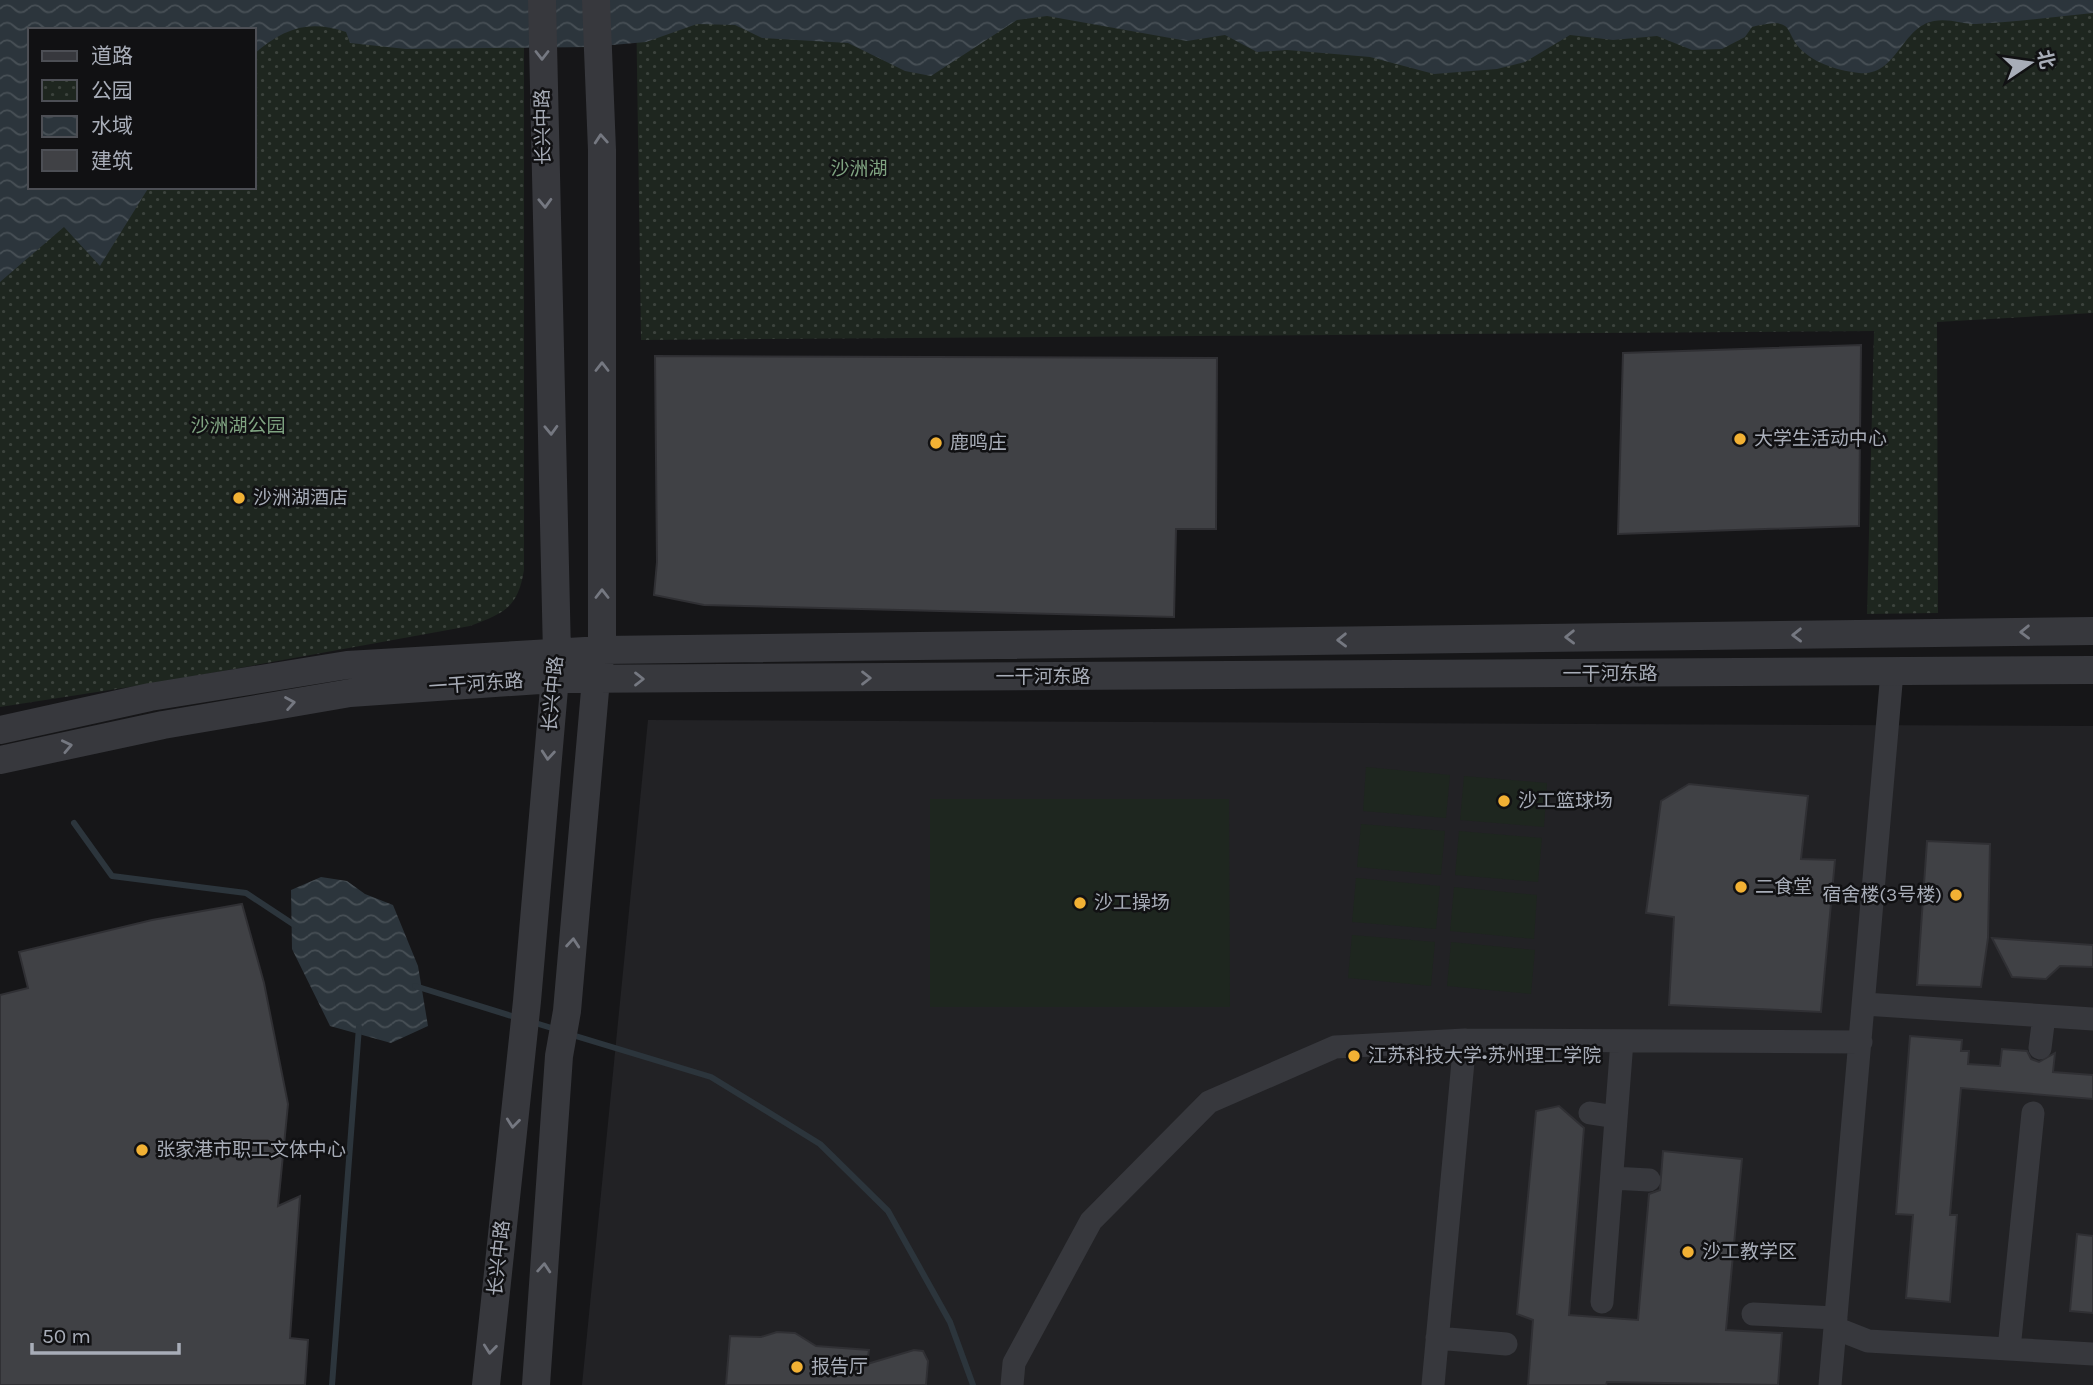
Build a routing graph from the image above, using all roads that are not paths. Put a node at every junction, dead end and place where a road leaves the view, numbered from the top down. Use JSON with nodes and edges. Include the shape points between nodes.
{"nodes":[{"id":1,"x":542,"y":0,"type":"edge"},
{"id":2,"x":596,"y":0,"type":"edge"},
{"id":3,"x":2093,"y":631,"type":"edge"},
{"id":4,"x":602,"y":650,"type":"junction"},
{"id":5,"x":556,"y":666,"type":"junction"},
{"id":6,"x":2093,"y":670,"type":"edge"},
{"id":7,"x":1892,"y":672,"type":"junction"},
{"id":8,"x":596,"y":679,"type":"junction"},
{"id":9,"x":0,"y":730,"type":"edge"},
{"id":10,"x":0,"y":760,"type":"edge"},
{"id":11,"x":1864,"y":1004,"type":"junction"},
{"id":12,"x":2044,"y":1016,"type":"junction"},
{"id":13,"x":2093,"y":1019,"type":"edge"},
{"id":14,"x":1465,"y":1040,"type":"junction"},
{"id":15,"x":1622,"y":1041,"type":"junction"},
{"id":16,"x":1861,"y":1042,"type":"junction"},
{"id":17,"x":2040,"y":1048,"type":"dead end"},
{"id":18,"x":1590,"y":1113,"type":"dead end"},
{"id":19,"x":2033,"y":1113,"type":"dead end"},
{"id":20,"x":1616,"y":1117,"type":"junction"},
{"id":21,"x":1612,"y":1178,"type":"junction"},
{"id":22,"x":1649,"y":1180,"type":"dead end"},
{"id":23,"x":1602,"y":1303,"type":"dead end"},
{"id":24,"x":1753,"y":1314,"type":"dead end"},
{"id":25,"x":1836,"y":1323,"type":"junction"},
{"id":26,"x":1437,"y":1338,"type":"junction"},
{"id":27,"x":1506,"y":1344,"type":"dead end"},
{"id":28,"x":2009,"y":1349,"type":"junction"},
{"id":29,"x":2093,"y":1354,"type":"edge"},
{"id":30,"x":486,"y":1385,"type":"edge"},
{"id":31,"x":536,"y":1385,"type":"edge"},
{"id":32,"x":1012,"y":1385,"type":"edge"},
{"id":33,"x":1433,"y":1385,"type":"edge"},
{"id":34,"x":1830,"y":1385,"type":"edge"}],
"edges":[{"from":1,"to":5,"type":"street","name":"长兴中路","one_way":true},
{"from":4,"to":2,"type":"street","one_way":true,"via":[[602,150]]},
{"from":3,"to":4,"type":"street","name":"一干河东路","one_way":true},
{"from":4,"to":5,"type":"street","name":"一干河东路"},
{"from":4,"to":8,"type":"street"},
{"from":5,"to":8,"type":"street","name":"一干河东路"},
{"from":5,"to":9,"type":"street","name":"一干河东路","via":[[348,665],[150,697]]},
{"from":10,"to":5,"type":"street","name":"一干河东路","one_way":true,"via":[[163,724]]},
{"from":5,"to":30,"type":"street","name":"长兴中路","one_way":true,"via":[[527,1001]]},
{"from":6,"to":7,"type":"street","name":"一干河东路"},
{"from":8,"to":7,"type":"street","name":"一干河东路","one_way":true},
{"from":7,"to":11,"type":"street"},
{"from":31,"to":8,"type":"street","one_way":true,"via":[[559,1056],[567,1011]]},
{"from":11,"to":12,"type":"street"},
{"from":11,"to":16,"type":"street"},
{"from":12,"to":13,"type":"street"},
{"from":12,"to":17,"type":"street"},
{"from":14,"to":15,"type":"street"},
{"from":14,"to":26,"type":"street"},
{"from":14,"to":32,"type":"street","via":[[1335,1047],[1209,1102],[1091,1221],[1014,1363]]},
{"from":15,"to":16,"type":"street"},
{"from":15,"to":20,"type":"street"},
{"from":16,"to":25,"type":"street"},
{"from":18,"to":20,"type":"street"},
{"from":19,"to":28,"type":"street"},
{"from":20,"to":21,"type":"street"},
{"from":21,"to":22,"type":"street"},
{"from":21,"to":23,"type":"street"},
{"from":24,"to":25,"type":"street"},
{"from":25,"to":28,"type":"street","via":[[1868,1341]]},
{"from":25,"to":34,"type":"street"},
{"from":26,"to":27,"type":"street"},
{"from":26,"to":33,"type":"street"},
{"from":28,"to":29,"type":"street"}]}
